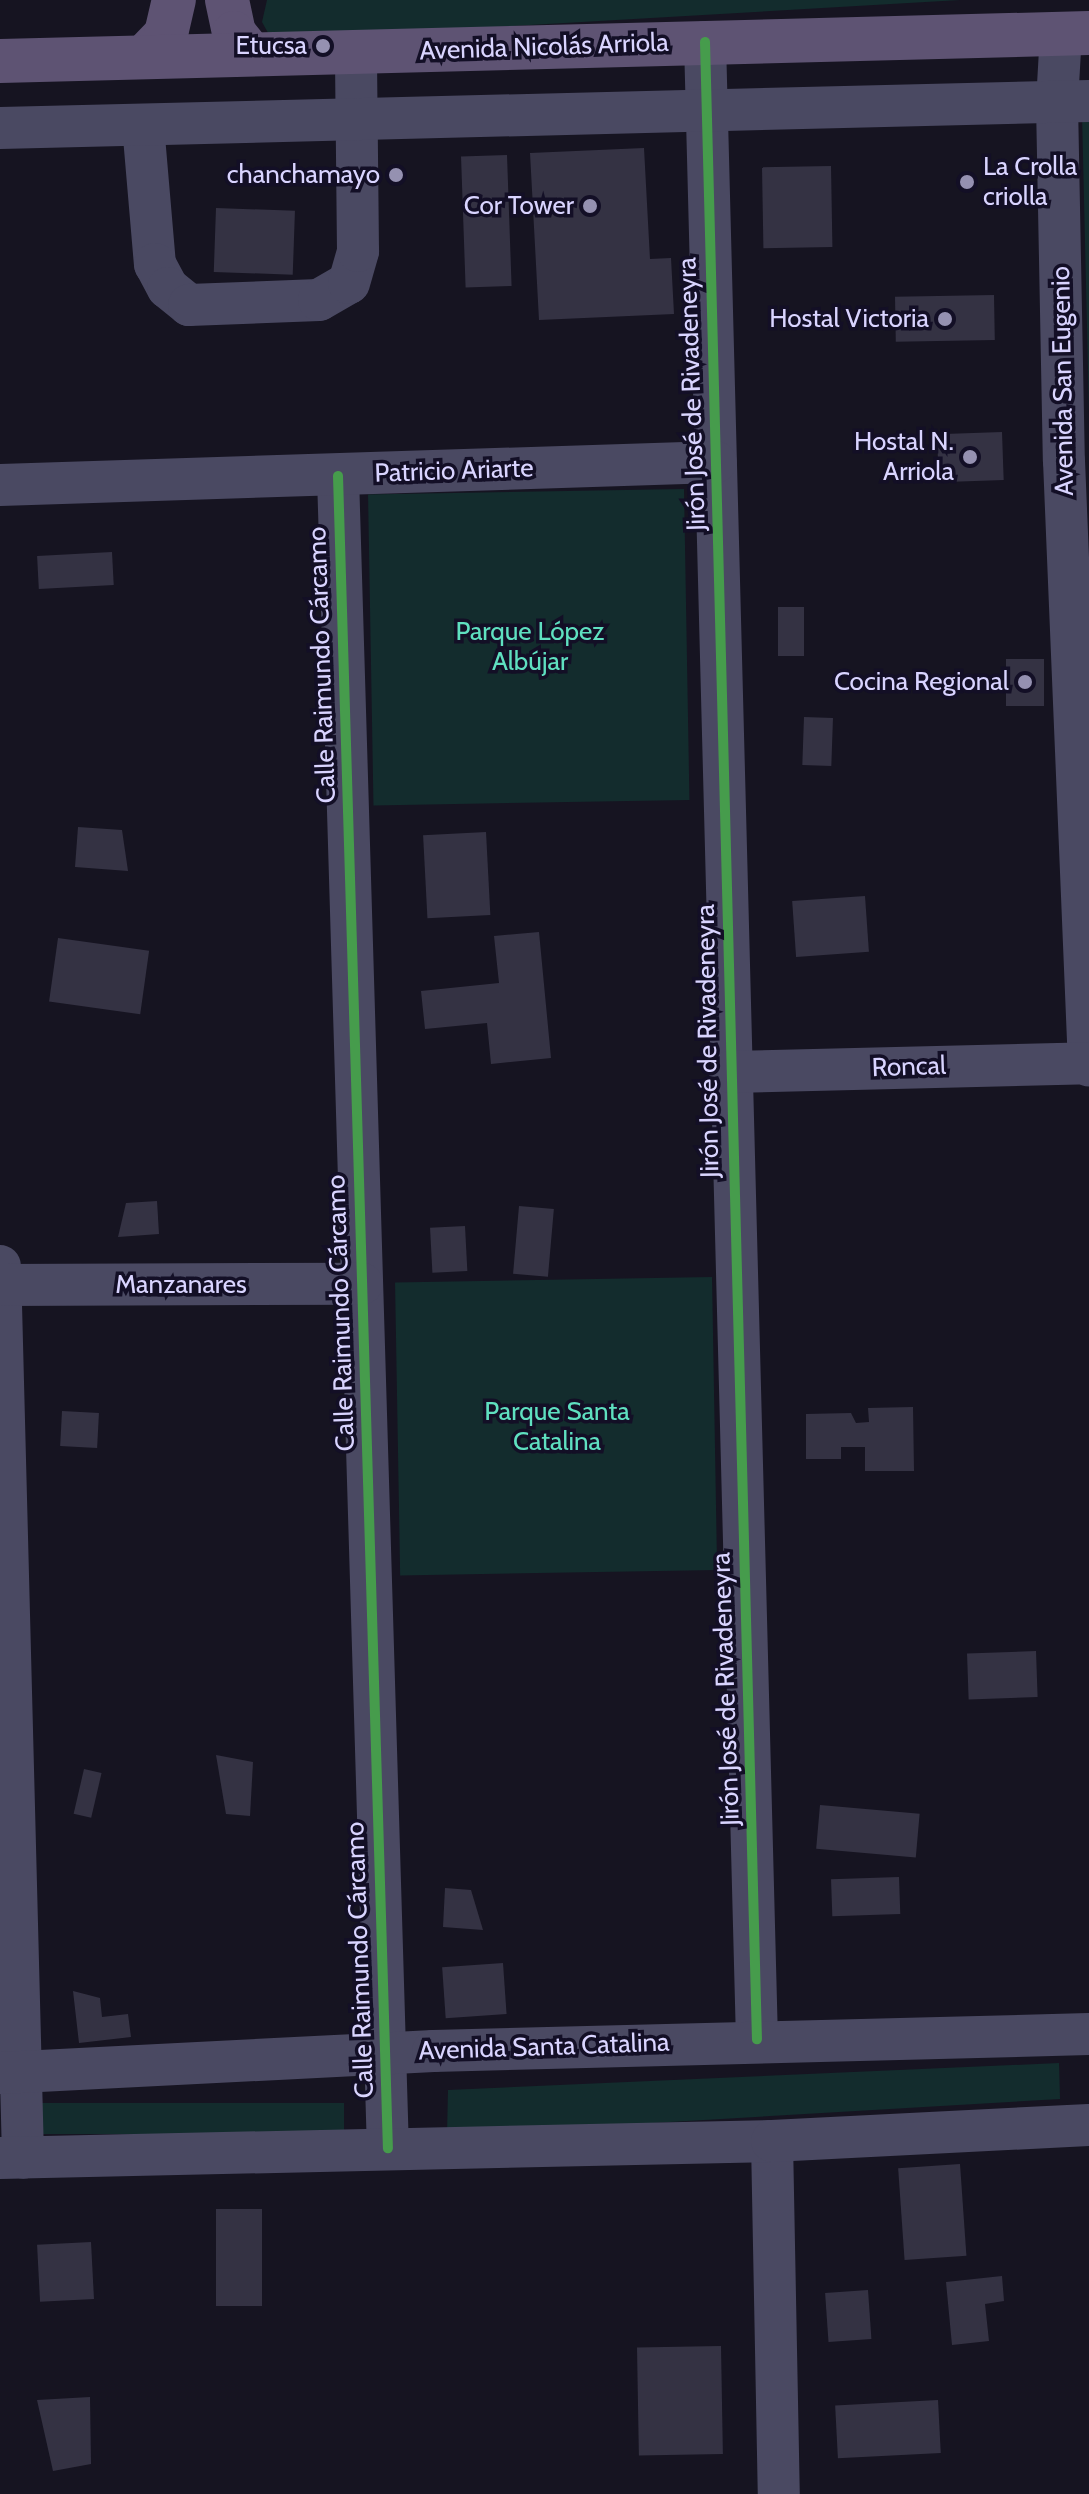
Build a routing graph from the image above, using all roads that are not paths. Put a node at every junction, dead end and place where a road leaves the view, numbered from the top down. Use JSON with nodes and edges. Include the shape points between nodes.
{"nodes":[{"id":1,"x":174,"y":0,"type":"edge"},
{"id":2,"x":227,"y":0,"type":"edge"},
{"id":3,"x":1074,"y":22,"type":"edge"},
{"id":4,"x":705,"y":42,"type":"junction"},
{"id":5,"x":356,"y":52,"type":"junction"},
{"id":6,"x":251,"y":54,"type":"junction"},
{"id":7,"x":144,"y":57,"type":"junction"},
{"id":8,"x":0,"y":61,"type":"edge"},
{"id":9,"x":1073,"y":102,"type":"edge"},
{"id":10,"x":706,"y":108,"type":"junction"},
{"id":11,"x":360,"y":117,"type":"junction"},
{"id":12,"x":143,"y":125,"type":"junction"},
{"id":13,"x":0,"y":128,"type":"edge"},
{"id":14,"x":1077,"y":460,"type":"edge"},
{"id":15,"x":716,"y":462,"type":"junction"},
{"id":16,"x":338,"y":476,"type":"junction"},
{"id":17,"x":0,"y":485,"type":"edge"},
{"id":18,"x":1089,"y":1064,"type":"edge"},
{"id":19,"x":730,"y":1072,"type":"junction"},
{"id":20,"x":0,"y":1266,"type":"edge"},
{"id":21,"x":362,"y":1284,"type":"junction"},
{"id":22,"x":0,"y":1285,"type":"edge"},
{"id":23,"x":1089,"y":2034,"type":"edge"},
{"id":24,"x":757,"y":2039,"type":"junction"},
{"id":25,"x":385,"y":2054,"type":"junction"},
{"id":26,"x":10,"y":2073,"type":"edge"},
{"id":27,"x":1089,"y":2125,"type":"edge"},
{"id":28,"x":772,"y":2141,"type":"junction"},
{"id":29,"x":388,"y":2148,"type":"junction"},
{"id":30,"x":12,"y":2158,"type":"edge"},
{"id":31,"x":779,"y":2494,"type":"edge"}],
"edges":[{"from":1,"to":7,"type":"main road","via":[[166,34]]},
{"from":2,"to":6,"type":"main road","via":[[234,33]]},
{"from":3,"to":4,"type":"main road","name":"Avenida Nicolás Arriola"},
{"from":3,"to":9,"type":"street","name":"Avenida San Eugenio"},
{"from":4,"to":5,"type":"main road","name":"Avenida Nicolás Arriola"},
{"from":4,"to":10,"type":"street","name":"Jirón José de Rivadeneyra"},
{"from":5,"to":6,"type":"main road","name":"Avenida Nicolás Arriola"},
{"from":5,"to":11,"type":"street"},
{"from":6,"to":7,"type":"main road","name":"Avenida Nicolás Arriola"},
{"from":7,"to":8,"type":"main road","name":"Avenida Nicolás Arriola"},
{"from":9,"to":10,"type":"street"},
{"from":9,"to":14,"type":"street","name":"Avenida San Eugenio"},
{"from":10,"to":11,"type":"street"},
{"from":10,"to":15,"type":"street","name":"Jirón José de Rivadeneyra"},
{"from":11,"to":12,"type":"street"},
{"from":11,"to":12,"type":"street","via":[[358,251],[349,283],[319,300],[189,305],[168,288],[155,264]]},
{"from":12,"to":13,"type":"street"},
{"from":14,"to":18,"type":"street","name":"Avenida San Eugenio"},
{"from":15,"to":16,"type":"street","name":"Patricio Ariarte"},
{"from":15,"to":19,"type":"street","name":"Jirón José de Rivadeneyra"},
{"from":16,"to":17,"type":"street","name":"Patricio Ariarte"},
{"from":16,"to":21,"type":"street","name":"Calle Raimundo Cárcamo"},
{"from":18,"to":19,"type":"street","name":"Roncal"},
{"from":19,"to":24,"type":"street","name":"Jirón José de Rivadeneyra"},
{"from":20,"to":22,"type":"street"},
{"from":21,"to":22,"type":"street","name":"Manzanares"},
{"from":21,"to":25,"type":"street","name":"Calle Raimundo Cárcamo"},
{"from":22,"to":26,"type":"street"},
{"from":23,"to":24,"type":"street","name":"Avenida Santa Catalina"},
{"from":24,"to":25,"type":"street","name":"Avenida Santa Catalina"},
{"from":25,"to":26,"type":"street","name":"Avenida Santa Catalina"},
{"from":25,"to":29,"type":"street","name":"Calle Raimundo Cárcamo"},
{"from":26,"to":30,"type":"street"},
{"from":27,"to":28,"type":"street"},
{"from":28,"to":29,"type":"street"},
{"from":28,"to":31,"type":"street"},
{"from":29,"to":30,"type":"street"}]}
